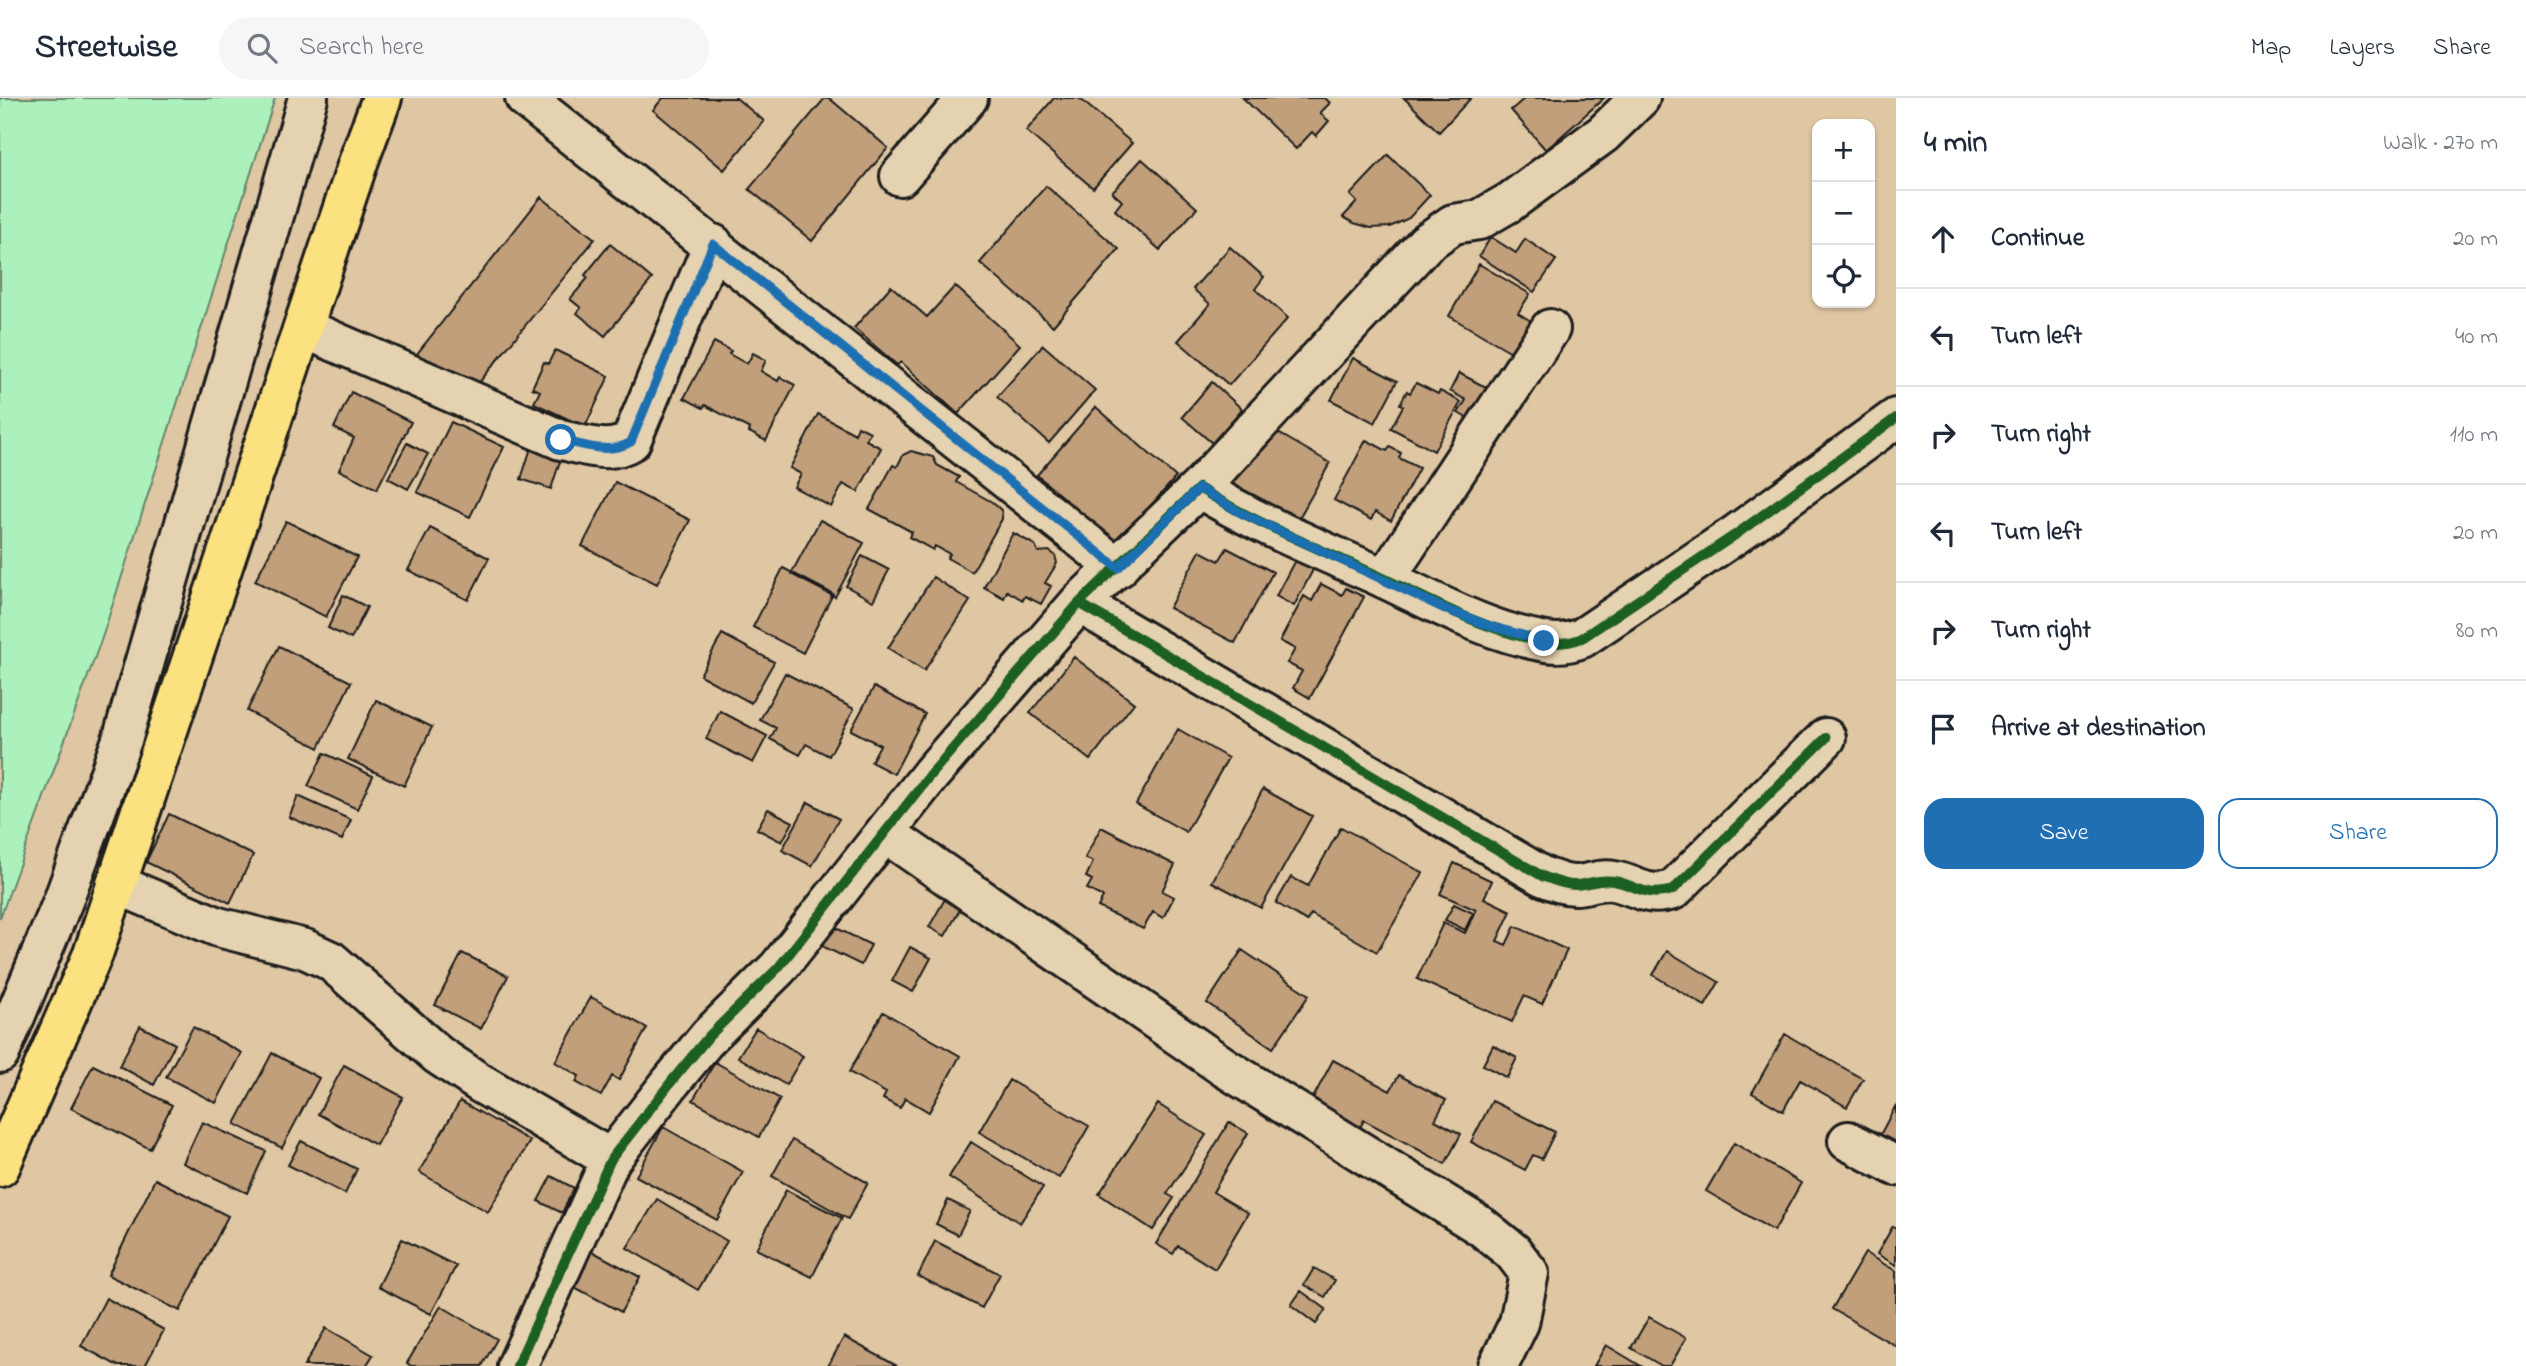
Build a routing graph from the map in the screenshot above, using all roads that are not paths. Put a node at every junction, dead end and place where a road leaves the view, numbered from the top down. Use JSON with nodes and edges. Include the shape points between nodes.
{"nodes":[{"id":1,"x":308,"y":98,"type":"edge"},
{"id":2,"x":382,"y":98,"type":"edge"},
{"id":3,"x":525,"y":98,"type":"edge"},
{"id":4,"x":968,"y":98,"type":"edge"},
{"id":5,"x":1640,"y":98,"type":"edge"},
{"id":6,"x":900,"y":176,"type":"dead end"},
{"id":7,"x":713,"y":244,"type":"junction"},
{"id":8,"x":303,"y":328,"type":"junction"},
{"id":9,"x":1550,"y":329,"type":"dead end"},
{"id":10,"x":1896,"y":418,"type":"edge"},
{"id":11,"x":1199,"y":488,"type":"junction"},
{"id":12,"x":1118,"y":568,"type":"junction"},
{"id":13,"x":1385,"y":579,"type":"junction"},
{"id":14,"x":1079,"y":603,"type":"junction"},
{"id":15,"x":1826,"y":738,"type":"dead end"},
{"id":16,"x":885,"y":833,"type":"junction"},
{"id":17,"x":117,"y":884,"type":"junction"},
{"id":18,"x":0,"y":1053,"type":"edge"},
{"id":19,"x":1849,"y":1141,"type":"dead end"},
{"id":20,"x":611,"y":1159,"type":"junction"},
{"id":21,"x":1896,"y":1166,"type":"edge"},
{"id":22,"x":0,"y":1167,"type":"edge"},
{"id":23,"x":517,"y":1366,"type":"edge"},
{"id":24,"x":1498,"y":1366,"type":"edge"}],
"edges":[{"from":1,"to":18,"type":"street","via":[[123,737],[63,901]]},
{"from":2,"to":8,"type":"main road"},
{"from":3,"to":7,"type":"street"},
{"from":4,"to":6,"type":"street"},
{"from":5,"to":11,"type":"street","via":[[1603,134],[1510,202],[1479,220],[1453,224],[1426,243]]},
{"from":7,"to":8,"type":"street","via":[[631,442],[619,449],[561,440]]},
{"from":7,"to":12,"type":"street"},
{"from":8,"to":17,"type":"main road"},
{"from":9,"to":13,"type":"street"},
{"from":10,"to":13,"type":"street","via":[[1735,535],[1569,643],[1490,626]]},
{"from":11,"to":12,"type":"street"},
{"from":11,"to":13,"type":"street","via":[[1250,518]]},
{"from":12,"to":14,"type":"street"},
{"from":14,"to":15,"type":"street","via":[[1559,883],[1576,885],[1598,879],[1657,894],[1673,890]]},
{"from":14,"to":16,"type":"street"},
{"from":16,"to":20,"type":"street","via":[[778,968],[709,1035]]},
{"from":16,"to":24,"type":"street","via":[[1224,1067],[1482,1227],[1513,1252],[1529,1273],[1519,1323]]},
{"from":17,"to":20,"type":"street","via":[[218,927],[306,949],[331,961],[438,1055]]},
{"from":17,"to":22,"type":"main road","via":[[93,954]]},
{"from":19,"to":21,"type":"street"},
{"from":20,"to":23,"type":"street"}]}
